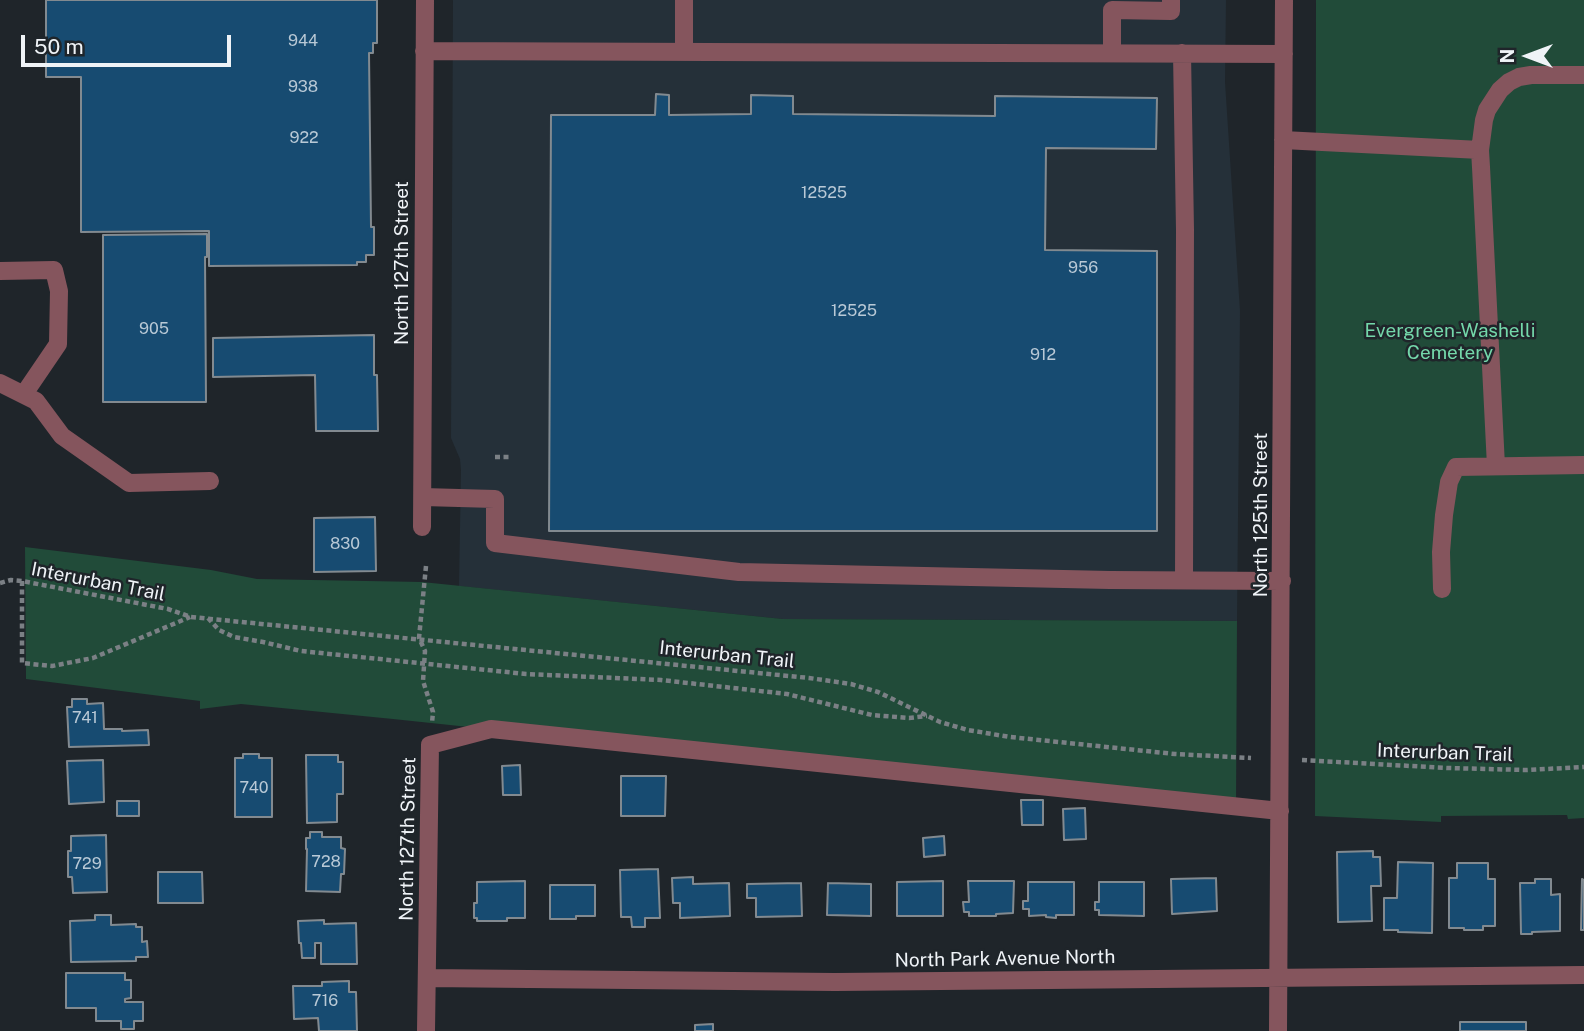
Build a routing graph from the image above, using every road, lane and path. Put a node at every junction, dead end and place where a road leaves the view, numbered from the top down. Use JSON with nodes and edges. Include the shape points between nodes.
{"nodes":[{"id":1,"x":425,"y":0,"type":"edge"},
{"id":2,"x":684,"y":0,"type":"edge"},
{"id":3,"x":1171,"y":0,"type":"edge"},
{"id":4,"x":1283,"y":0,"type":"edge"},
{"id":5,"x":424,"y":51,"type":"junction"},
{"id":6,"x":684,"y":52,"type":"junction"},
{"id":7,"x":1112,"y":53,"type":"junction"},
{"id":8,"x":1182,"y":53,"type":"junction"},
{"id":9,"x":1283,"y":54,"type":"junction"},
{"id":10,"x":1584,"y":75,"type":"edge"},
{"id":11,"x":1283,"y":141,"type":"junction"},
{"id":12,"x":1480,"y":150,"type":"junction"},
{"id":13,"x":0,"y":271,"type":"edge"},
{"id":14,"x":0,"y":383,"type":"edge"},
{"id":15,"x":24,"y":394,"type":"junction"},
{"id":16,"x":495,"y":457,"type":"dead end"},
{"id":17,"x":509,"y":457,"type":"dead end"},
{"id":18,"x":1584,"y":465,"type":"edge"},
{"id":19,"x":1496,"y":466,"type":"junction"},
{"id":20,"x":210,"y":481,"type":"dead end"},
{"id":21,"x":423,"y":497,"type":"junction"},
{"id":22,"x":422,"y":527,"type":"dead end"},
{"id":23,"x":426,"y":566,"type":"dead end"},
{"id":24,"x":1184,"y":580,"type":"junction"},
{"id":25,"x":22,"y":581,"type":"junction"},
{"id":26,"x":1282,"y":581,"type":"junction"},
{"id":27,"x":0,"y":583,"type":"edge"},
{"id":28,"x":1441,"y":589,"type":"dead end"},
{"id":29,"x":191,"y":617,"type":"junction"},
{"id":30,"x":208,"y":618,"type":"junction"},
{"id":31,"x":419,"y":638,"type":"junction"},
{"id":32,"x":424,"y":662,"type":"junction"},
{"id":33,"x":928,"y":716,"type":"junction"},
{"id":34,"x":430,"y":745,"type":"junction"},
{"id":35,"x":1251,"y":758,"type":"dead end"},
{"id":36,"x":1305,"y":761,"type":"dead end"},
{"id":37,"x":1584,"y":767,"type":"edge"},
{"id":38,"x":1280,"y":811,"type":"junction"},
{"id":39,"x":1584,"y":975,"type":"edge"},
{"id":40,"x":427,"y":978,"type":"junction"},
{"id":41,"x":1279,"y":978,"type":"junction"},
{"id":42,"x":426,"y":1031,"type":"edge"},
{"id":43,"x":1278,"y":1031,"type":"edge"}],
"edges":[{"from":1,"to":5,"type":"street","name":"North 127th Street"},
{"from":2,"to":6,"type":"street"},
{"from":3,"to":7,"type":"street","via":[[1171,11],[1112,10]]},
{"from":4,"to":9,"type":"street","name":"North 125th Street"},
{"from":5,"to":6,"type":"street"},
{"from":5,"to":21,"type":"street","name":"North 127th Street"},
{"from":6,"to":7,"type":"street"},
{"from":7,"to":8,"type":"street"},
{"from":8,"to":9,"type":"street"},
{"from":8,"to":24,"type":"street"},
{"from":9,"to":11,"type":"street","name":"North 125th Street"},
{"from":10,"to":12,"type":"street","via":[[1531,75],[1509,82],[1487,110]]},
{"from":11,"to":12,"type":"street"},
{"from":11,"to":26,"type":"street","name":"North 125th Street"},
{"from":12,"to":19,"type":"street"},
{"from":13,"to":15,"type":"street","via":[[54,270],[58,344]]},
{"from":14,"to":15,"type":"street"},
{"from":15,"to":20,"type":"street","via":[[36,401],[62,436],[129,483]]},
{"from":16,"to":17,"type":"path"},
{"from":18,"to":19,"type":"street"},
{"from":19,"to":28,"type":"street","via":[[1456,467],[1446,499]]},
{"from":21,"to":22,"type":"street","name":"North 127th Street"},
{"from":21,"to":24,"type":"street","via":[[495,499],[495,542],[739,572]]},
{"from":23,"to":31,"type":"path","name":"North 127th Street"},
{"from":24,"to":26,"type":"street"},
{"from":25,"to":27,"type":"path","name":"Interurban Trail"},
{"from":25,"to":29,"type":"path","name":"Interurban Trail"},
{"from":25,"to":29,"type":"path","name":"Interurban Trail","via":[[22,663],[52,666],[93,658]]},
{"from":26,"to":38,"type":"street","name":"North 125th Street"},
{"from":29,"to":30,"type":"path","name":"Interurban Trail"},
{"from":30,"to":31,"type":"path","name":"Interurban Trail"},
{"from":30,"to":32,"type":"path","via":[[219,631],[234,637],[301,651]]},
{"from":31,"to":32,"type":"path","name":"North 127th Street"},
{"from":31,"to":33,"type":"path","name":"Interurban Trail","via":[[851,684]]},
{"from":32,"to":33,"type":"path","via":[[526,674],[661,680],[787,694],[872,715]]},
{"from":32,"to":34,"type":"path","name":"North 127th Street","via":[[423,681],[433,712]]},
{"from":33,"to":35,"type":"path","name":"Interurban Trail","via":[[968,730],[1010,737]]},
{"from":34,"to":38,"type":"street","via":[[491,729]]},
{"from":34,"to":40,"type":"street","name":"North 127th Street"},
{"from":36,"to":37,"type":"path","name":"Interurban Trail","via":[[1527,770]]},
{"from":38,"to":41,"type":"street","name":"North 125th Street"},
{"from":39,"to":41,"type":"street","name":"North Park Avenue North"},
{"from":40,"to":41,"type":"street","name":"North Park Avenue North","via":[[835,982]]},
{"from":40,"to":42,"type":"street","name":"North 127th Street"},
{"from":41,"to":43,"type":"street","name":"North 125th Street"}]}
